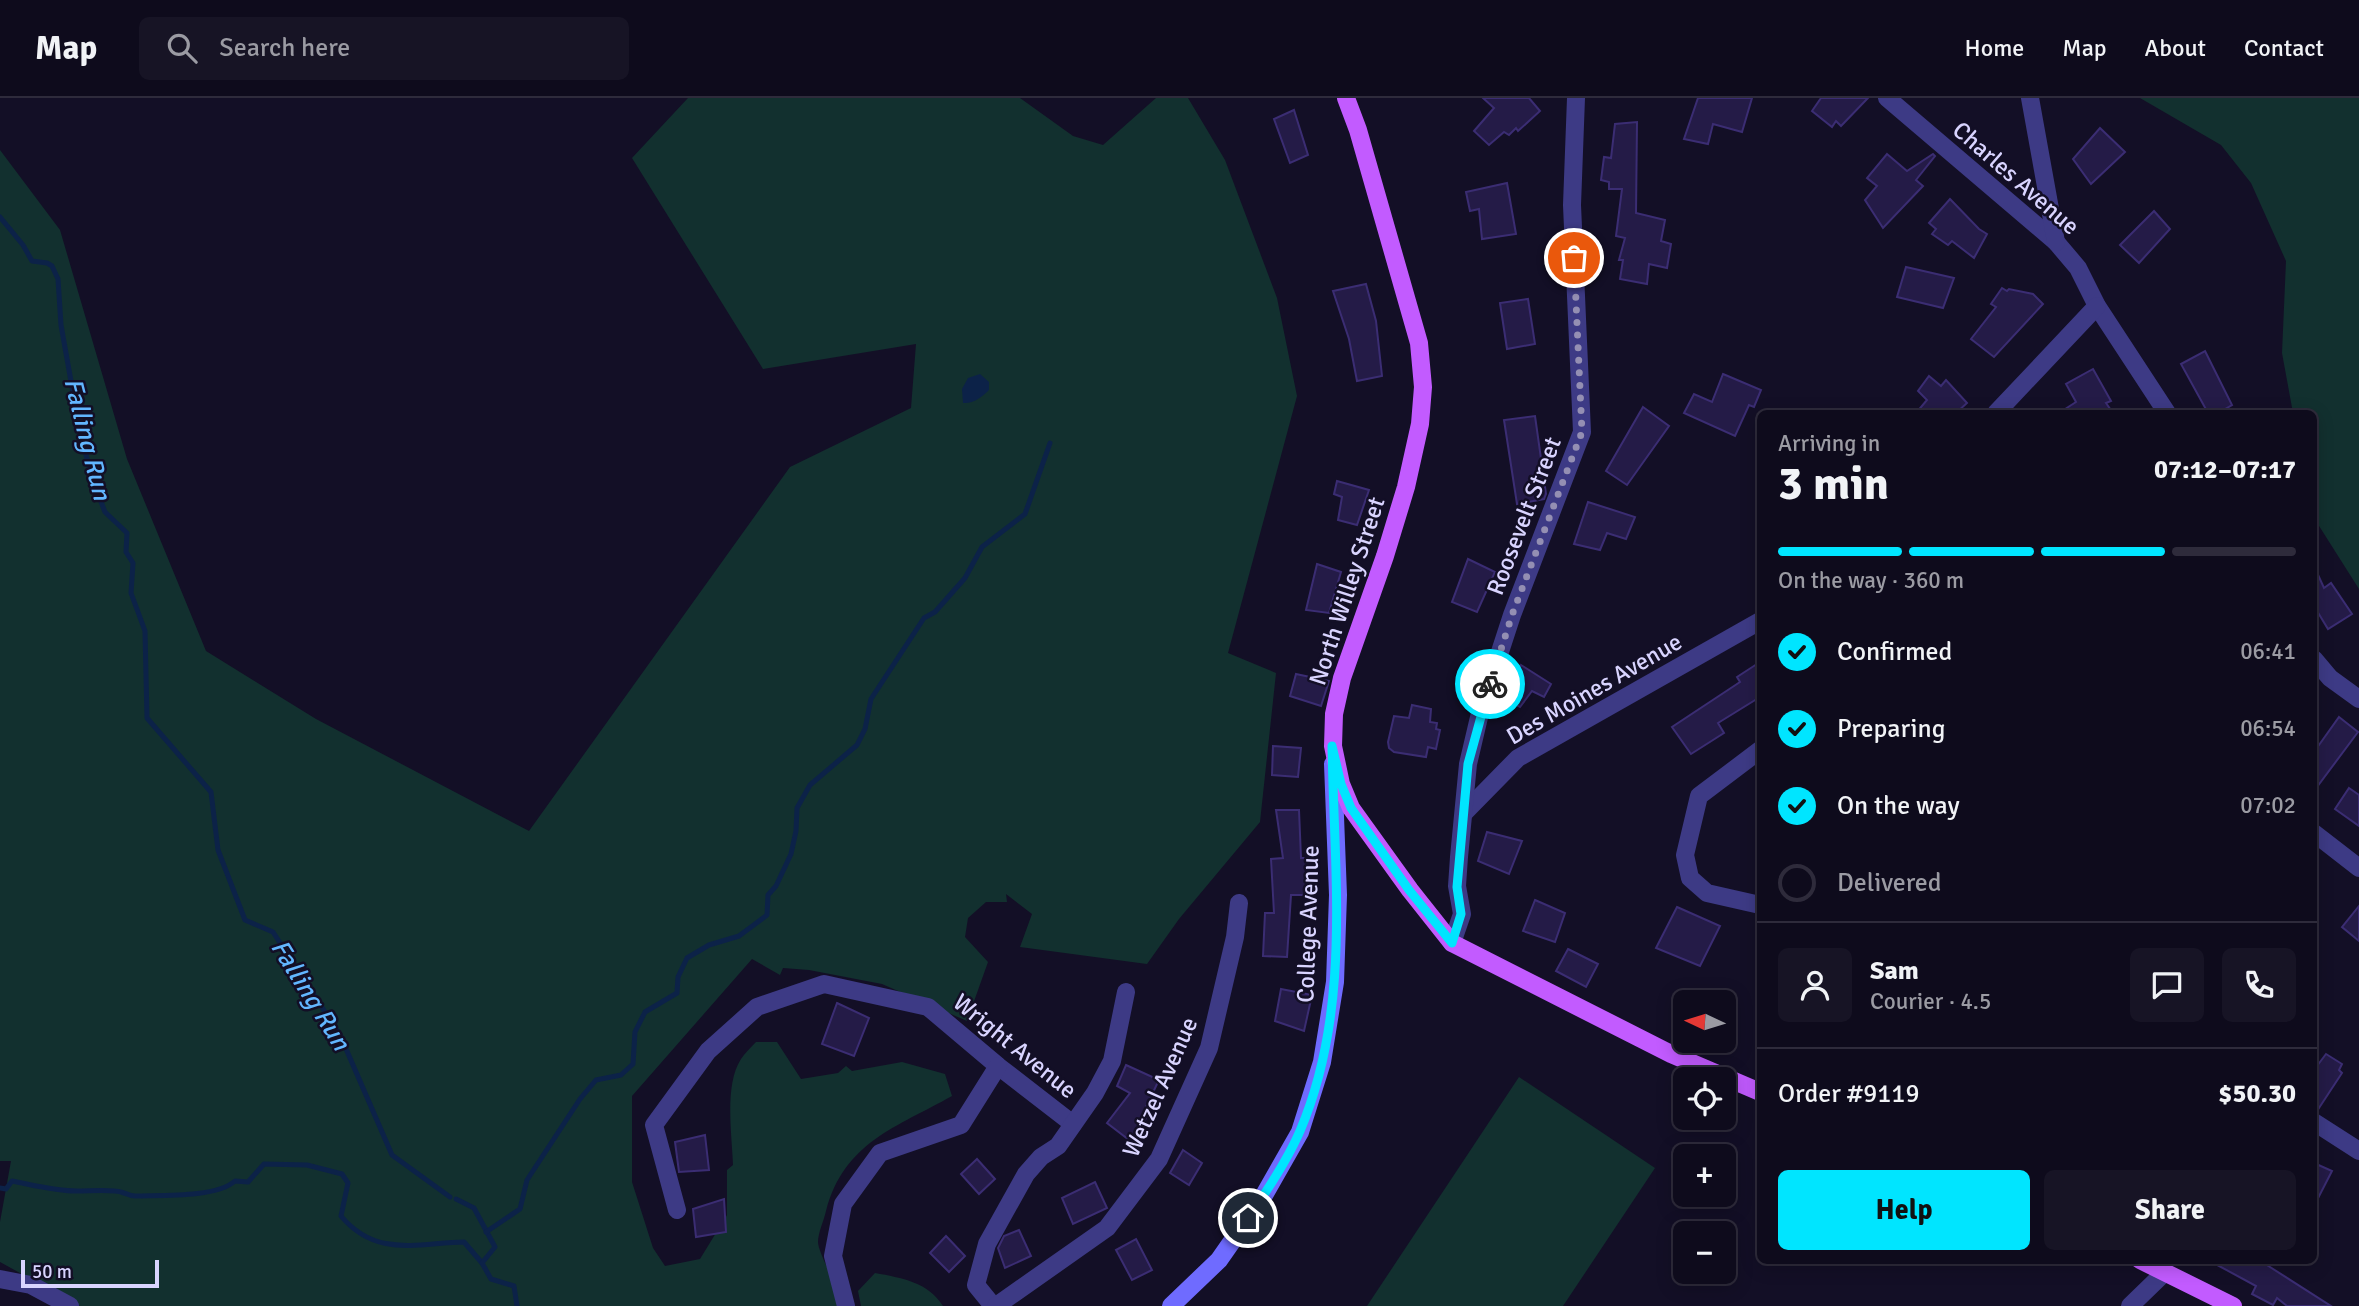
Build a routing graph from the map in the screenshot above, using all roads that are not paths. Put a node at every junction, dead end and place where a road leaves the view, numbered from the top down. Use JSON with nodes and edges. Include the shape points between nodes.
{"nodes":[{"id":1,"x":1346,"y":98,"type":"edge"},
{"id":2,"x":1576,"y":98,"type":"edge"},
{"id":3,"x":1887,"y":98,"type":"edge"},
{"id":4,"x":2029,"y":98,"type":"edge"},
{"id":5,"x":2056,"y":242,"type":"junction"},
{"id":6,"x":2097,"y":306,"type":"junction"},
{"id":7,"x":1999,"y":410,"type":"edge"},
{"id":8,"x":2161,"y":410,"type":"edge"},
{"id":9,"x":1757,"y":623,"type":"edge"},
{"id":10,"x":2317,"y":663,"type":"edge"},
{"id":11,"x":2359,"y":699,"type":"edge"},
{"id":12,"x":1332,"y":746,"type":"junction"},
{"id":13,"x":1757,"y":752,"type":"edge"},
{"id":14,"x":1464,"y":813,"type":"junction"},
{"id":15,"x":2317,"y":835,"type":"edge"},
{"id":16,"x":2359,"y":868,"type":"edge"},
{"id":17,"x":1239,"y":903,"type":"dead end"},
{"id":18,"x":1757,"y":904,"type":"edge"},
{"id":19,"x":1452,"y":943,"type":"junction"},
{"id":20,"x":1126,"y":992,"type":"dead end"},
{"id":21,"x":998,"y":1066,"type":"junction"},
{"id":22,"x":1757,"y":1091,"type":"edge"},
{"id":23,"x":1073,"y":1124,"type":"junction"},
{"id":24,"x":2317,"y":1124,"type":"edge"},
{"id":25,"x":2359,"y":1151,"type":"edge"},
{"id":26,"x":677,"y":1210,"type":"dead end"},
{"id":27,"x":2148,"y":1264,"type":"edge"},
{"id":28,"x":2165,"y":1272,"type":"junction"},
{"id":29,"x":0,"y":1279,"type":"edge"},
{"id":30,"x":70,"y":1306,"type":"edge"},
{"id":31,"x":846,"y":1306,"type":"edge"},
{"id":32,"x":995,"y":1306,"type":"edge"},
{"id":33,"x":1171,"y":1306,"type":"edge"},
{"id":34,"x":2130,"y":1306,"type":"edge"},
{"id":35,"x":2233,"y":1306,"type":"edge"}],
"edges":[{"from":1,"to":12,"type":"main road","name":"North Willey Street","via":[[1419,343],[1423,387],[1406,487],[1342,678]]},
{"from":2,"to":14,"type":"street","name":"Roosevelt Street","via":[[1572,205],[1582,432],[1480,713],[1468,764]]},
{"from":3,"to":5,"type":"street","name":"Charles Avenue"},
{"from":4,"to":5,"type":"street"},
{"from":5,"to":6,"type":"street","name":"Charles Avenue","via":[[2078,268]]},
{"from":6,"to":7,"type":"street"},
{"from":6,"to":8,"type":"street","name":"Charles Avenue"},
{"from":9,"to":14,"type":"street","name":"Des Moines Avenue","via":[[1518,758]]},
{"from":10,"to":11,"type":"street"},
{"from":12,"to":19,"type":"main road","name":"North Willey Street","via":[[1351,808]]},
{"from":12,"to":33,"type":"street","name":"College Avenue","via":[[1338,895],[1335,982],[1322,1062],[1300,1132],[1263,1197],[1219,1261]]},
{"from":13,"to":18,"type":"street","via":[[1699,796],[1685,855],[1690,878],[1707,893]]},
{"from":14,"to":19,"type":"street","name":"Roosevelt Street","via":[[1457,887],[1461,914]]},
{"from":15,"to":16,"type":"street"},
{"from":17,"to":32,"type":"street","name":"Wetzel Avenue","via":[[1209,1048],[1159,1159],[1107,1228]]},
{"from":19,"to":22,"type":"main road","name":"North Willey Street","via":[[1671,1054]]},
{"from":20,"to":23,"type":"street","via":[[1112,1061]]},
{"from":21,"to":23,"type":"street","name":"Wright Avenue"},
{"from":21,"to":26,"type":"street","name":"Wright Avenue","via":[[928,1007],[824,984],[757,1007],[708,1051],[654,1125]]},
{"from":21,"to":31,"type":"street","via":[[961,1125],[880,1153],[842,1204],[833,1256]]},
{"from":23,"to":32,"type":"street","via":[[1058,1146],[1026,1174],[987,1244],[976,1284]]},
{"from":24,"to":25,"type":"street"},
{"from":27,"to":28,"type":"main road"},
{"from":28,"to":34,"type":"street"},
{"from":28,"to":35,"type":"main road"},
{"from":29,"to":30,"type":"street","via":[[30,1285]]}]}
